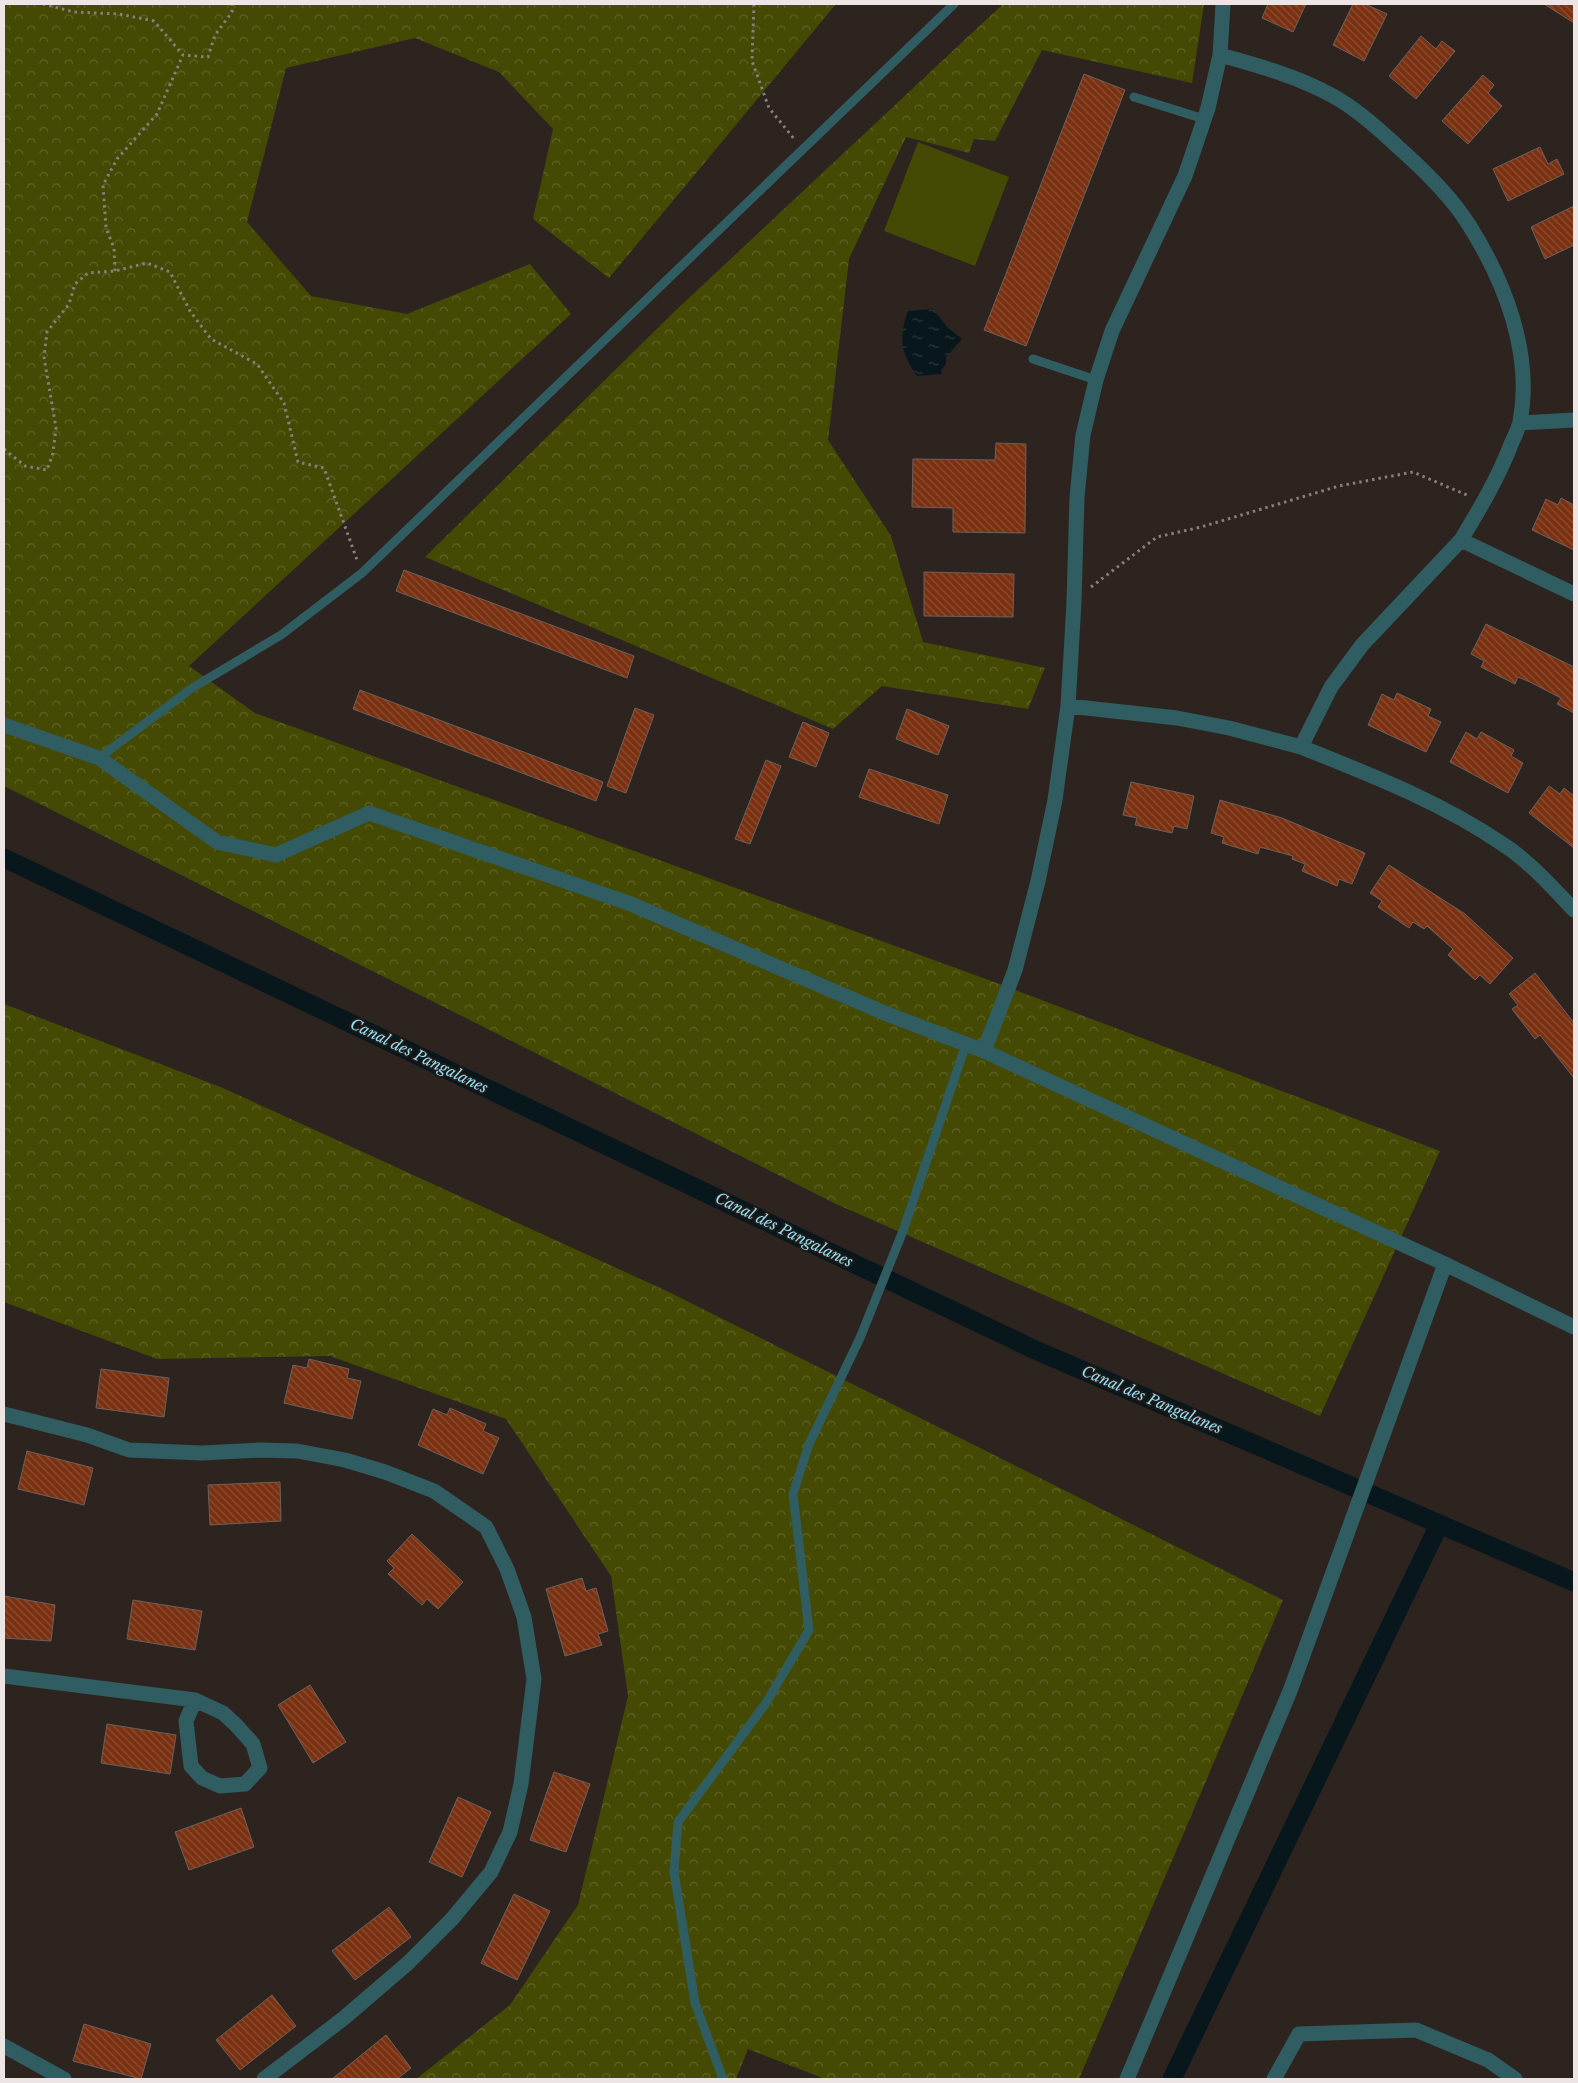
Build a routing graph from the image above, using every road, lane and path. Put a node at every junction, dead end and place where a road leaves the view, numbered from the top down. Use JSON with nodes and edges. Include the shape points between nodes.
{"nodes":[{"id":1,"x":43,"y":4,"type":"edge"},
{"id":2,"x":232,"y":4,"type":"edge"},
{"id":3,"x":754,"y":4,"type":"edge"},
{"id":4,"x":954,"y":4,"type":"edge"},
{"id":5,"x":1223,"y":4,"type":"edge"},
{"id":6,"x":183,"y":55,"type":"junction"},
{"id":7,"x":1220,"y":55,"type":"junction"},
{"id":8,"x":1134,"y":97,"type":"dead end"},
{"id":9,"x":1204,"y":119,"type":"junction"},
{"id":10,"x":802,"y":149,"type":"junction"},
{"id":11,"x":115,"y":271,"type":"junction"},
{"id":12,"x":1033,"y":359,"type":"dead end"},
{"id":13,"x":1096,"y":380,"type":"junction"},
{"id":14,"x":1574,"y":420,"type":"edge"},
{"id":15,"x":1520,"y":423,"type":"junction"},
{"id":16,"x":4,"y":449,"type":"edge"},
{"id":17,"x":1483,"y":504,"type":"junction"},
{"id":18,"x":1461,"y":540,"type":"junction"},
{"id":19,"x":362,"y":573,"type":"junction"},
{"id":20,"x":1574,"y":594,"type":"edge"},
{"id":21,"x":1074,"y":602,"type":"junction"},
{"id":22,"x":1068,"y":706,"type":"junction"},
{"id":23,"x":4,"y":725,"type":"edge"},
{"id":24,"x":1301,"y":747,"type":"junction"},
{"id":25,"x":99,"y":758,"type":"junction"},
{"id":26,"x":1574,"y":910,"type":"edge"},
{"id":27,"x":966,"y":1044,"type":"junction"},
{"id":28,"x":984,"y":1051,"type":"junction"},
{"id":29,"x":1445,"y":1264,"type":"junction"},
{"id":30,"x":1574,"y":1327,"type":"edge"},
{"id":31,"x":4,"y":1414,"type":"edge"},
{"id":32,"x":4,"y":1676,"type":"edge"},
{"id":33,"x":195,"y":1700,"type":"junction"},
{"id":34,"x":4,"y":2046,"type":"edge"},
{"id":35,"x":64,"y":2079,"type":"edge"},
{"id":36,"x":264,"y":2079,"type":"edge"},
{"id":37,"x":723,"y":2079,"type":"edge"},
{"id":38,"x":1127,"y":2079,"type":"edge"},
{"id":39,"x":1274,"y":2079,"type":"edge"},
{"id":40,"x":1515,"y":2079,"type":"edge"}],
"edges":[{"from":1,"to":6,"type":"path","via":[[74,12],[119,14],[154,21]]},
{"from":2,"to":6,"type":"path","via":[[232,12],[215,35],[208,57]]},
{"from":3,"to":10,"type":"path","via":[[752,61],[769,108]]},
{"from":4,"to":10,"type":"lane"},
{"from":5,"to":7,"type":"street"},
{"from":6,"to":11,"type":"path","via":[[157,114],[117,159],[103,185],[106,228],[114,248]]},
{"from":7,"to":9,"type":"street"},
{"from":7,"to":15,"type":"street","via":[[1288,74],[1334,96],[1379,129],[1441,189],[1468,224],[1496,274],[1518,338],[1523,380]]},
{"from":8,"to":9,"type":"lane"},
{"from":9,"to":13,"type":"street","via":[[1185,176],[1112,330]]},
{"from":10,"to":19,"type":"lane"},
{"from":11,"to":16,"type":"path","via":[[88,273],[75,284],[69,304],[47,332],[44,357],[56,428],[47,470],[25,466]]},
{"from":11,"to":19,"type":"path","via":[[147,263],[170,272],[190,311],[211,339],[257,364],[284,403],[298,462],[324,468]]},
{"from":12,"to":13,"type":"lane"},
{"from":13,"to":21,"type":"street","via":[[1083,435],[1077,497]]},
{"from":14,"to":15,"type":"street"},
{"from":15,"to":17,"type":"street"},
{"from":17,"to":18,"type":"street"},
{"from":17,"to":21,"type":"path","via":[[1455,488],[1413,472],[1338,486],[1202,527],[1157,537],[1100,578]]},
{"from":18,"to":20,"type":"street"},
{"from":18,"to":24,"type":"street","via":[[1362,645],[1331,687]]},
{"from":19,"to":25,"type":"lane","via":[[281,635],[192,688]]},
{"from":21,"to":22,"type":"street"},
{"from":22,"to":24,"type":"street","via":[[1177,718]]},
{"from":22,"to":28,"type":"street","via":[[1055,800],[1038,881],[1015,970]]},
{"from":23,"to":25,"type":"street"},
{"from":24,"to":26,"type":"street","via":[[1390,782],[1450,811],[1506,846]]},
{"from":25,"to":27,"type":"street","via":[[217,842],[276,856],[369,813],[631,904],[887,1014]]},
{"from":27,"to":28,"type":"street"},
{"from":27,"to":37,"type":"lane","via":[[903,1231],[860,1338],[809,1444],[793,1494],[809,1630],[766,1703],[678,1822],[674,1872],[695,2003]]},
{"from":28,"to":29,"type":"street"},
{"from":29,"to":30,"type":"street"},
{"from":29,"to":38,"type":"street","via":[[1290,1691]]},
{"from":31,"to":36,"type":"street","via":[[87,1435],[129,1450],[202,1453],[297,1451],[345,1460],[434,1491],[486,1527],[508,1569],[524,1617],[534,1679],[521,1784],[510,1832],[491,1872],[452,1919],[414,1957],[344,2018]]},
{"from":32,"to":33,"type":"street"},
{"from":33,"to":33,"type":"street","via":[[223,1713],[253,1744],[260,1768],[245,1784],[220,1786],[202,1778],[192,1766],[186,1721]]},
{"from":34,"to":35,"type":"street"},
{"from":39,"to":40,"type":"street","via":[[1300,2034],[1416,2030],[1488,2060]]}]}
